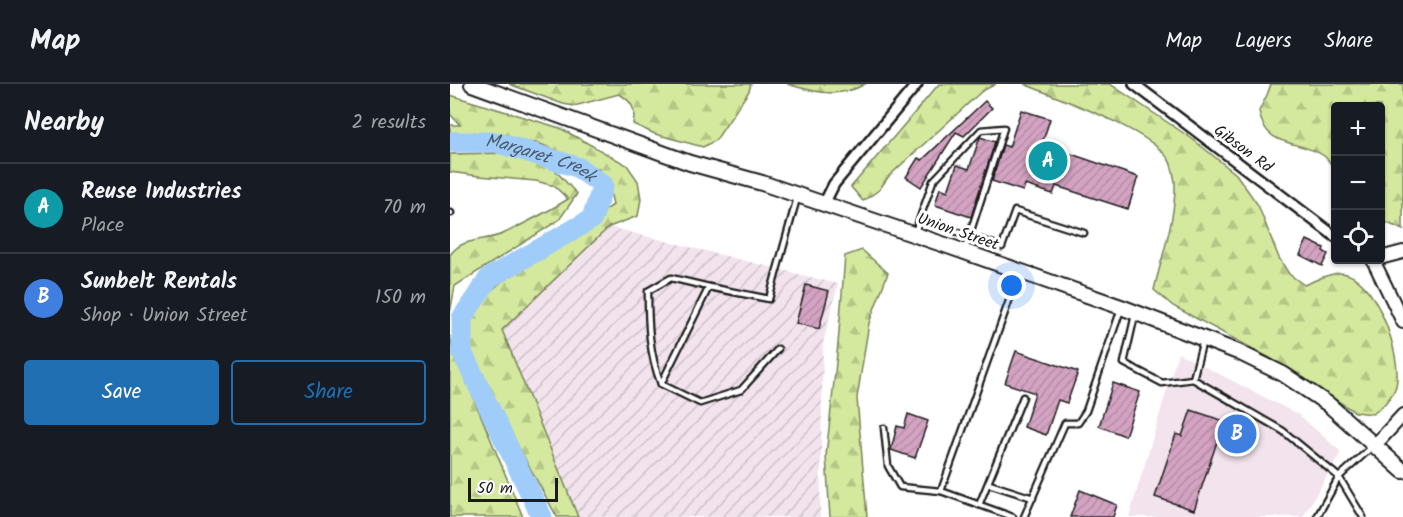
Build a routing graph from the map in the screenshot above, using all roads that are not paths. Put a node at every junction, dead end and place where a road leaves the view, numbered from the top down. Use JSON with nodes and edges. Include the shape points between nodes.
{"nodes":[{"id":1,"x":472,"y":84,"type":"edge"},
{"id":2,"x":917,"y":84,"type":"edge"},
{"id":3,"x":1134,"y":84,"type":"edge"},
{"id":4,"x":798,"y":195,"type":"junction"},
{"id":5,"x":824,"y":204,"type":"junction"},
{"id":6,"x":920,"y":219,"type":"junction"},
{"id":7,"x":1084,"y":232,"type":"dead end"},
{"id":8,"x":914,"y":234,"type":"junction"},
{"id":9,"x":1331,"y":234,"type":"edge"},
{"id":10,"x":970,"y":236,"type":"junction"},
{"id":11,"x":1002,"y":247,"type":"junction"},
{"id":12,"x":964,"y":251,"type":"junction"},
{"id":13,"x":1403,"y":252,"type":"edge"},
{"id":14,"x":1385,"y":257,"type":"edge"},
{"id":15,"x":996,"y":263,"type":"junction"},
{"id":16,"x":1376,"y":264,"type":"edge"},
{"id":17,"x":1020,"y":271,"type":"junction"},
{"id":18,"x":709,"y":287,"type":"junction"},
{"id":19,"x":1121,"y":307,"type":"junction"},
{"id":20,"x":1136,"y":313,"type":"junction"},
{"id":21,"x":1403,"y":322,"type":"edge"},
{"id":22,"x":1203,"y":340,"type":"junction"},
{"id":23,"x":778,"y":349,"type":"dead end"},
{"id":24,"x":1192,"y":380,"type":"junction"},
{"id":25,"x":661,"y":384,"type":"junction"},
{"id":26,"x":1023,"y":397,"type":"dead end"},
{"id":27,"x":1403,"y":415,"type":"edge"},
{"id":28,"x":884,"y":428,"type":"dead end"},
{"id":29,"x":1375,"y":444,"type":"junction"},
{"id":30,"x":1403,"y":471,"type":"edge"},
{"id":31,"x":1339,"y":477,"type":"junction"},
{"id":32,"x":989,"y":484,"type":"junction"},
{"id":33,"x":941,"y":491,"type":"junction"},
{"id":34,"x":1033,"y":498,"type":"junction"},
{"id":35,"x":979,"y":505,"type":"junction"},
{"id":36,"x":1013,"y":517,"type":"edge"},
{"id":37,"x":1024,"y":517,"type":"edge"},
{"id":38,"x":1317,"y":517,"type":"edge"},
{"id":39,"x":1363,"y":517,"type":"edge"}],
"edges":[{"from":1,"to":4,"type":"main road","name":"Union Street","via":[[690,163]]},
{"from":2,"to":5,"type":"street","via":[[834,184]]},
{"from":3,"to":9,"type":"street","name":"Gibson Rd"},
{"from":4,"to":5,"type":"main road","name":"Union Street"},
{"from":4,"to":18,"type":"lane","via":[[769,299]]},
{"from":5,"to":8,"type":"main road","name":"Union Street"},
{"from":6,"to":8,"type":"lane"},
{"from":6,"to":10,"type":"lane"},
{"from":6,"to":10,"type":"lane","via":[[933,181],[981,130],[1004,128]]},
{"from":7,"to":11,"type":"lane","via":[[1015,211]]},
{"from":8,"to":12,"type":"main road","name":"Union Street"},
{"from":10,"to":11,"type":"lane"},
{"from":10,"to":12,"type":"lane"},
{"from":11,"to":15,"type":"lane"},
{"from":12,"to":15,"type":"main road","name":"Union Street"},
{"from":13,"to":14,"type":"street"},
{"from":15,"to":17,"type":"main road","name":"Union Street"},
{"from":16,"to":21,"type":"street"},
{"from":17,"to":19,"type":"main road","name":"Union Street"},
{"from":17,"to":33,"type":"lane"},
{"from":18,"to":25,"type":"lane"},
{"from":18,"to":25,"type":"lane","via":[[671,278],[648,291],[648,327]]},
{"from":19,"to":20,"type":"main road","name":"Union Street"},
{"from":19,"to":34,"type":"lane","via":[[1086,411],[1078,423],[1065,423]]},
{"from":20,"to":22,"type":"main road","name":"Union Street"},
{"from":20,"to":24,"type":"lane","via":[[1124,363],[1162,383]]},
{"from":22,"to":24,"type":"lane"},
{"from":22,"to":29,"type":"main road","name":"Union Street","via":[[1282,374],[1328,404]]},
{"from":23,"to":25,"type":"lane","via":[[741,390],[700,403]]},
{"from":24,"to":31,"type":"lane","via":[[1283,431]]},
{"from":26,"to":32,"type":"lane"},
{"from":27,"to":29,"type":"street"},
{"from":28,"to":33,"type":"lane","via":[[888,466],[900,487]]},
{"from":29,"to":30,"type":"main road","name":"Union Street"},
{"from":29,"to":31,"type":"lane"},
{"from":31,"to":38,"type":"lane"},
{"from":31,"to":39,"type":"lane"},
{"from":32,"to":34,"type":"lane"},
{"from":32,"to":35,"type":"lane"},
{"from":33,"to":35,"type":"lane"},
{"from":34,"to":37,"type":"lane"},
{"from":35,"to":36,"type":"lane"}]}
